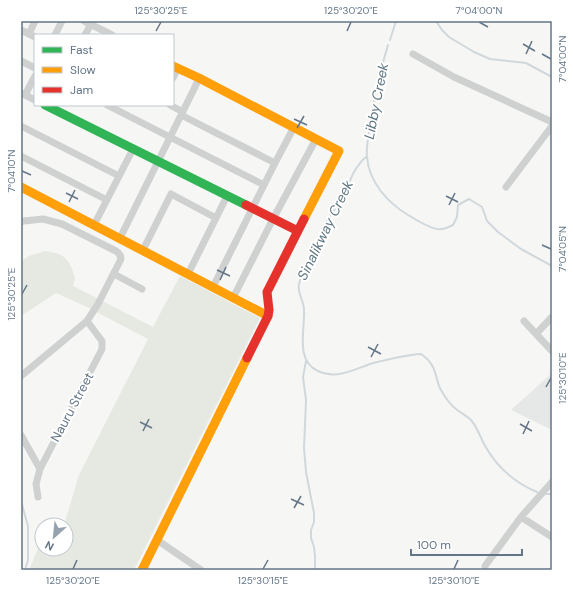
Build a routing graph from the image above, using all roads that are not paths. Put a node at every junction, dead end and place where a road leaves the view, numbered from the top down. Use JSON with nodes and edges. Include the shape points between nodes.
{"nodes":[{"id":1,"x":35,"y":21,"type":"edge"},
{"id":2,"x":62,"y":21,"type":"edge"},
{"id":3,"x":87,"y":23,"type":"edge"},
{"id":4,"x":21,"y":30,"type":"edge"},
{"id":5,"x":56,"y":34,"type":"edge"},
{"id":6,"x":85,"y":34,"type":"edge"},
{"id":7,"x":109,"y":34,"type":"edge"},
{"id":8,"x":32,"y":35,"type":"edge"},
{"id":9,"x":413,"y":54,"type":"dead end"},
{"id":10,"x":21,"y":61,"type":"edge"},
{"id":11,"x":175,"y":67,"type":"edge"},
{"id":12,"x":34,"y":68,"type":"edge"},
{"id":13,"x":34,"y":78,"type":"edge"},
{"id":14,"x":198,"y":78,"type":"junction"},
{"id":15,"x":23,"y":94,"type":"edge"},
{"id":16,"x":34,"y":100,"type":"edge"},
{"id":17,"x":47,"y":106,"type":"edge"},
{"id":18,"x":109,"y":106,"type":"edge"},
{"id":19,"x":172,"y":106,"type":"edge"},
{"id":20,"x":182,"y":113,"type":"junction"},
{"id":21,"x":552,"y":122,"type":"edge"},
{"id":22,"x":21,"y":126,"type":"edge"},
{"id":23,"x":552,"y":126,"type":"edge"},
{"id":24,"x":294,"y":128,"type":"junction"},
{"id":25,"x":170,"y":137,"type":"junction"},
{"id":26,"x":316,"y":139,"type":"junction"},
{"id":27,"x":133,"y":149,"type":"junction"},
{"id":28,"x":21,"y":156,"type":"edge"},
{"id":29,"x":158,"y":162,"type":"junction"},
{"id":30,"x":275,"y":163,"type":"junction"},
{"id":31,"x":119,"y":176,"type":"junction"},
{"id":32,"x":264,"y":185,"type":"junction"},
{"id":33,"x":21,"y":187,"type":"edge"},
{"id":34,"x":506,"y":187,"type":"dead end"},
{"id":35,"x":227,"y":196,"type":"junction"},
{"id":36,"x":106,"y":200,"type":"junction"},
{"id":37,"x":252,"y":208,"type":"junction"},
{"id":38,"x":216,"y":218,"type":"junction"},
{"id":39,"x":273,"y":219,"type":"junction"},
{"id":40,"x":21,"y":222,"type":"edge"},
{"id":41,"x":94,"y":225,"type":"junction"},
{"id":42,"x":298,"y":231,"type":"junction"},
{"id":43,"x":120,"y":238,"type":"junction"},
{"id":44,"x":143,"y":250,"type":"junction"},
{"id":45,"x":114,"y":274,"type":"junction"},
{"id":46,"x":188,"y":274,"type":"junction"},
{"id":47,"x":213,"y":287,"type":"junction"},
{"id":48,"x":142,"y":288,"type":"dead end"},
{"id":49,"x":233,"y":298,"type":"junction"},
{"id":50,"x":268,"y":316,"type":"junction"},
{"id":51,"x":552,"y":317,"type":"edge"},
{"id":52,"x":88,"y":321,"type":"junction"},
{"id":53,"x":524,"y":322,"type":"dead end"},
{"id":54,"x":536,"y":334,"type":"junction"},
{"id":55,"x":552,"y":351,"type":"edge"},
{"id":56,"x":21,"y":376,"type":"edge"},
{"id":57,"x":21,"y":435,"type":"edge"},
{"id":58,"x":40,"y":469,"type":"junction"},
{"id":59,"x":552,"y":482,"type":"edge"},
{"id":60,"x":38,"y":497,"type":"dead end"},
{"id":61,"x":521,"y":517,"type":"junction"},
{"id":62,"x":552,"y":537,"type":"edge"},
{"id":63,"x":157,"y":540,"type":"junction"},
{"id":64,"x":485,"y":566,"type":"dead end"},
{"id":65,"x":142,"y":570,"type":"edge"},
{"id":66,"x":201,"y":570,"type":"edge"}],
"edges":[{"from":1,"to":8,"type":"street"},
{"from":2,"to":5,"type":"street"},
{"from":3,"to":6,"type":"street"},
{"from":3,"to":7,"type":"street"},
{"from":4,"to":8,"type":"street"},
{"from":9,"to":21,"type":"street","via":[[454,78]]},
{"from":10,"to":12,"type":"street"},
{"from":11,"to":14,"type":"street"},
{"from":13,"to":15,"type":"street"},
{"from":14,"to":20,"type":"street"},
{"from":14,"to":24,"type":"street"},
{"from":15,"to":16,"type":"street"},
{"from":17,"to":27,"type":"street"},
{"from":18,"to":25,"type":"street"},
{"from":19,"to":20,"type":"street"},
{"from":20,"to":25,"type":"street"},
{"from":20,"to":30,"type":"street"},
{"from":22,"to":31,"type":"street"},
{"from":23,"to":34,"type":"street"},
{"from":24,"to":26,"type":"street"},
{"from":24,"to":30,"type":"street"},
{"from":25,"to":29,"type":"street"},
{"from":25,"to":32,"type":"street"},
{"from":26,"to":39,"type":"street"},
{"from":26,"to":42,"type":"street","via":[[339,151]]},
{"from":27,"to":29,"type":"street"},
{"from":27,"to":31,"type":"street"},
{"from":28,"to":36,"type":"street"},
{"from":29,"to":35,"type":"street"},
{"from":29,"to":43,"type":"street"},
{"from":30,"to":32,"type":"street"},
{"from":31,"to":36,"type":"street"},
{"from":32,"to":37,"type":"street"},
{"from":33,"to":41,"type":"street"},
{"from":35,"to":37,"type":"street"},
{"from":35,"to":38,"type":"street"},
{"from":36,"to":41,"type":"street"},
{"from":37,"to":39,"type":"street"},
{"from":37,"to":47,"type":"street"},
{"from":38,"to":44,"type":"street","via":[[171,194]]},
{"from":38,"to":46,"type":"street"},
{"from":39,"to":42,"type":"street"},
{"from":39,"to":49,"type":"street"},
{"from":40,"to":45,"type":"street","via":[[43,219],[62,224],[116,251],[121,257]]},
{"from":41,"to":43,"type":"street"},
{"from":42,"to":50,"type":"street","via":[[267,292],[266,299],[270,311]]},
{"from":43,"to":44,"type":"street"},
{"from":44,"to":46,"type":"street"},
{"from":45,"to":48,"type":"street"},
{"from":45,"to":52,"type":"street"},
{"from":46,"to":47,"type":"street"},
{"from":47,"to":49,"type":"street"},
{"from":49,"to":50,"type":"street"},
{"from":50,"to":63,"type":"street"},
{"from":51,"to":54,"type":"street"},
{"from":52,"to":56,"type":"street"},
{"from":52,"to":58,"type":"street","name":"Nauru Street","via":[[102,341],[102,349]]},
{"from":53,"to":54,"type":"street"},
{"from":54,"to":55,"type":"street"},
{"from":57,"to":58,"type":"street"},
{"from":58,"to":60,"type":"street","name":"Nauru Street","via":[[36,484]]},
{"from":59,"to":61,"type":"street"},
{"from":61,"to":62,"type":"street"},
{"from":61,"to":64,"type":"street"},
{"from":63,"to":65,"type":"street"},
{"from":63,"to":66,"type":"street"}]}
